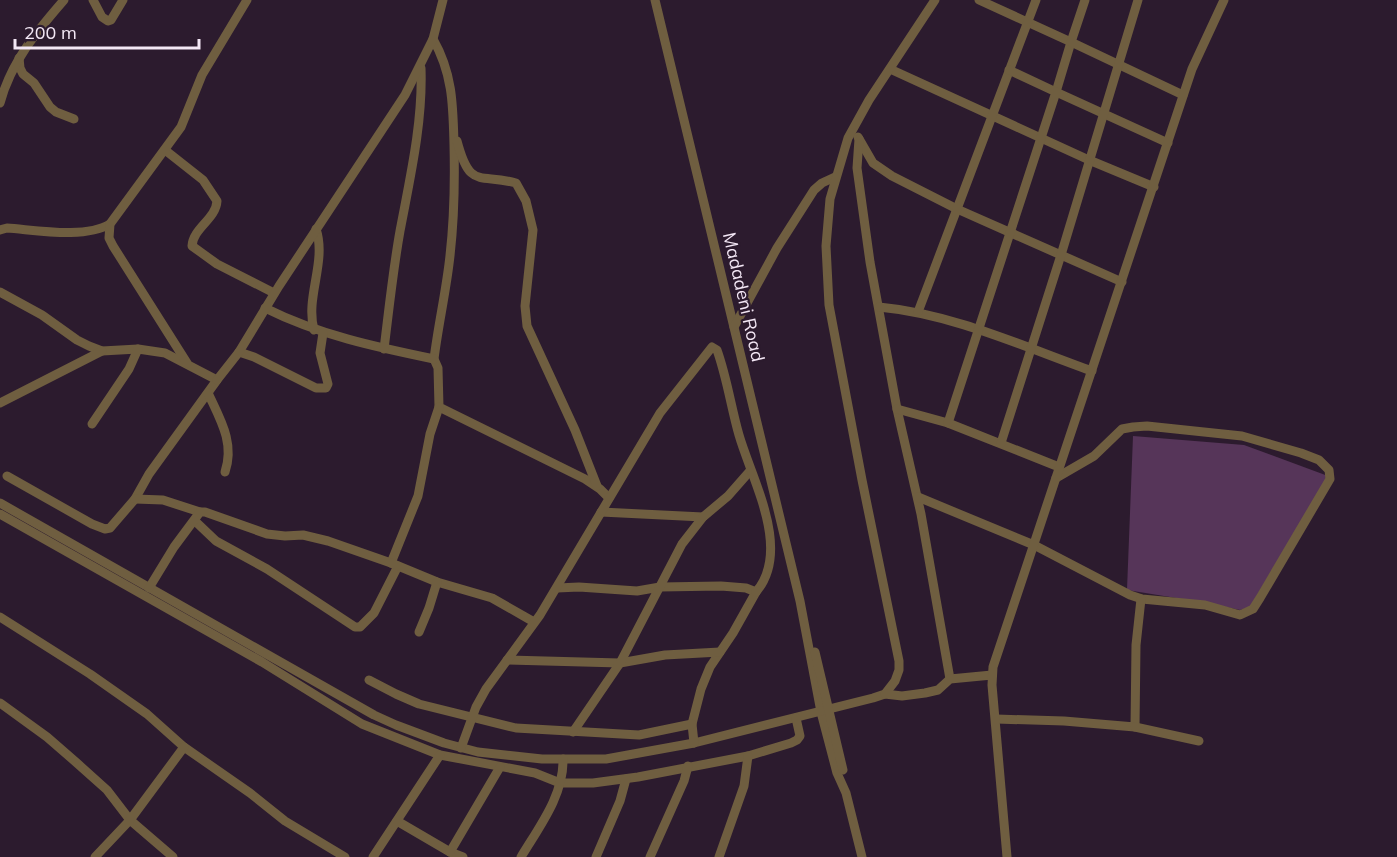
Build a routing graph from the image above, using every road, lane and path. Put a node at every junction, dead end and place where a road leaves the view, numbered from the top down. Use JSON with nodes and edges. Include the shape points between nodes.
{"nodes":[{"id":1,"x":64,"y":0,"type":"edge"},
{"id":2,"x":123,"y":0,"type":"edge"},
{"id":3,"x":247,"y":0,"type":"edge"},
{"id":4,"x":443,"y":0,"type":"edge"},
{"id":5,"x":655,"y":0,"type":"edge"},
{"id":6,"x":935,"y":0,"type":"edge"},
{"id":7,"x":979,"y":0,"type":"edge"},
{"id":8,"x":1036,"y":0,"type":"edge"},
{"id":9,"x":1085,"y":0,"type":"edge"},
{"id":10,"x":1138,"y":0,"type":"edge"},
{"id":11,"x":1224,"y":0,"type":"edge"},
{"id":12,"x":96,"y":1,"type":"edge"},
{"id":13,"x":1027,"y":21,"type":"junction"},
{"id":14,"x":433,"y":39,"type":"junction"},
{"id":15,"x":1071,"y":42,"type":"junction"},
{"id":16,"x":19,"y":58,"type":"junction"},
{"id":17,"x":1118,"y":65,"type":"junction"},
{"id":18,"x":421,"y":66,"type":"junction"},
{"id":19,"x":890,"y":69,"type":"junction"},
{"id":20,"x":1009,"y":70,"type":"junction"},
{"id":21,"x":1056,"y":92,"type":"junction"},
{"id":22,"x":1183,"y":95,"type":"junction"},
{"id":23,"x":0,"y":103,"type":"edge"},
{"id":24,"x":1102,"y":113,"type":"junction"},
{"id":25,"x":992,"y":116,"type":"junction"},
{"id":26,"x":74,"y":119,"type":"dead end"},
{"id":27,"x":853,"y":127,"type":"junction"},
{"id":28,"x":453,"y":128,"type":"junction"},
{"id":29,"x":859,"y":139,"type":"junction"},
{"id":30,"x":1042,"y":139,"type":"junction"},
{"id":31,"x":1168,"y":143,"type":"junction"},
{"id":32,"x":165,"y":150,"type":"junction"},
{"id":33,"x":1089,"y":160,"type":"junction"},
{"id":34,"x":835,"y":177,"type":"junction"},
{"id":35,"x":1154,"y":187,"type":"junction"},
{"id":36,"x":957,"y":208,"type":"junction"},
{"id":37,"x":110,"y":224,"type":"junction"},
{"id":38,"x":316,"y":229,"type":"junction"},
{"id":39,"x":0,"y":230,"type":"edge"},
{"id":40,"x":1009,"y":233,"type":"junction"},
{"id":41,"x":1061,"y":255,"type":"junction"},
{"id":42,"x":1122,"y":282,"type":"junction"},
{"id":43,"x":0,"y":292,"type":"edge"},
{"id":44,"x":274,"y":293,"type":"junction"},
{"id":45,"x":879,"y":307,"type":"junction"},
{"id":46,"x":265,"y":308,"type":"junction"},
{"id":47,"x":918,"y":312,"type":"junction"},
{"id":48,"x":734,"y":327,"type":"junction"},
{"id":49,"x":978,"y":329,"type":"junction"},
{"id":50,"x":318,"y":331,"type":"junction"},
{"id":51,"x":138,"y":349,"type":"junction"},
{"id":52,"x":384,"y":349,"type":"junction"},
{"id":53,"x":1030,"y":349,"type":"junction"},
{"id":54,"x":102,"y":351,"type":"junction"},
{"id":55,"x":238,"y":351,"type":"junction"},
{"id":56,"x":434,"y":359,"type":"junction"},
{"id":57,"x":187,"y":363,"type":"junction"},
{"id":58,"x":1092,"y":371,"type":"junction"},
{"id":59,"x":217,"y":380,"type":"junction"},
{"id":60,"x":208,"y":393,"type":"junction"},
{"id":61,"x":0,"y":403,"type":"edge"},
{"id":62,"x":439,"y":406,"type":"junction"},
{"id":63,"x":897,"y":409,"type":"junction"},
{"id":64,"x":948,"y":423,"type":"junction"},
{"id":65,"x":92,"y":424,"type":"dead end"},
{"id":66,"x":1001,"y":443,"type":"junction"},
{"id":67,"x":1059,"y":467,"type":"junction"},
{"id":68,"x":750,"y":471,"type":"junction"},
{"id":69,"x":225,"y":472,"type":"dead end"},
{"id":70,"x":7,"y":476,"type":"dead end"},
{"id":71,"x":1056,"y":478,"type":"junction"},
{"id":72,"x":597,"y":486,"type":"junction"},
{"id":73,"x":918,"y":497,"type":"junction"},
{"id":74,"x":609,"y":498,"type":"junction"},
{"id":75,"x":135,"y":499,"type":"junction"},
{"id":76,"x":0,"y":503,"type":"edge"},
{"id":77,"x":602,"y":512,"type":"junction"},
{"id":78,"x":0,"y":514,"type":"edge"},
{"id":79,"x":197,"y":516,"type":"junction"},
{"id":80,"x":704,"y":517,"type":"junction"},
{"id":81,"x":1034,"y":545,"type":"junction"},
{"id":82,"x":394,"y":564,"type":"junction"},
{"id":83,"x":106,"y":569,"type":"junction"},
{"id":84,"x":437,"y":582,"type":"junction"},
{"id":85,"x":660,"y":587,"type":"junction"},
{"id":86,"x":148,"y":588,"type":"junction"},
{"id":87,"x":557,"y":588,"type":"junction"},
{"id":88,"x":756,"y":592,"type":"junction"},
{"id":89,"x":1141,"y":599,"type":"junction"},
{"id":90,"x":0,"y":617,"type":"edge"},
{"id":91,"x":534,"y":622,"type":"junction"},
{"id":92,"x":419,"y":632,"type":"dead end"},
{"id":93,"x":720,"y":652,"type":"junction"},
{"id":94,"x":507,"y":660,"type":"junction"},
{"id":95,"x":620,"y":663,"type":"junction"},
{"id":96,"x":992,"y":675,"type":"junction"},
{"id":97,"x":950,"y":679,"type":"junction"},
{"id":98,"x":369,"y":680,"type":"dead end"},
{"id":99,"x":885,"y":694,"type":"junction"},
{"id":100,"x":0,"y":703,"type":"edge"},
{"id":101,"x":825,"y":711,"type":"junction"},
{"id":102,"x":472,"y":718,"type":"junction"},
{"id":103,"x":796,"y":718,"type":"junction"},
{"id":104,"x":996,"y":719,"type":"junction"},
{"id":105,"x":692,"y":724,"type":"junction"},
{"id":106,"x":1136,"y":727,"type":"junction"},
{"id":107,"x":573,"y":732,"type":"junction"},
{"id":108,"x":1199,"y":741,"type":"dead end"},
{"id":109,"x":694,"y":743,"type":"junction"},
{"id":110,"x":184,"y":747,"type":"junction"},
{"id":111,"x":461,"y":748,"type":"junction"},
{"id":112,"x":441,"y":755,"type":"junction"},
{"id":113,"x":748,"y":756,"type":"junction"},
{"id":114,"x":563,"y":759,"type":"junction"},
{"id":115,"x":688,"y":766,"type":"junction"},
{"id":116,"x":500,"y":767,"type":"junction"},
{"id":117,"x":626,"y":779,"type":"junction"},
{"id":118,"x":560,"y":783,"type":"junction"},
{"id":119,"x":130,"y":820,"type":"junction"},
{"id":120,"x":397,"y":820,"type":"junction"},
{"id":121,"x":450,"y":852,"type":"junction"},
{"id":122,"x":170,"y":856,"type":"edge"},
{"id":123,"x":95,"y":857,"type":"edge"},
{"id":124,"x":345,"y":857,"type":"edge"},
{"id":125,"x":373,"y":857,"type":"edge"},
{"id":126,"x":463,"y":857,"type":"edge"},
{"id":127,"x":521,"y":857,"type":"edge"},
{"id":128,"x":596,"y":857,"type":"edge"},
{"id":129,"x":650,"y":857,"type":"edge"},
{"id":130,"x":718,"y":857,"type":"edge"},
{"id":131,"x":862,"y":857,"type":"edge"},
{"id":132,"x":1007,"y":857,"type":"edge"}],
"edges":[{"from":1,"to":16,"type":"street"},
{"from":2,"to":12,"type":"street","via":[[108,21]]},
{"from":3,"to":32,"type":"street"},
{"from":4,"to":14,"type":"street"},
{"from":5,"to":48,"type":"street","name":"Madadeni Road"},
{"from":6,"to":19,"type":"street"},
{"from":7,"to":13,"type":"street"},
{"from":8,"to":13,"type":"street"},
{"from":9,"to":15,"type":"street"},
{"from":10,"to":17,"type":"street"},
{"from":11,"to":22,"type":"street"},
{"from":13,"to":15,"type":"street"},
{"from":13,"to":20,"type":"street"},
{"from":14,"to":18,"type":"street"},
{"from":14,"to":28,"type":"street","via":[[448,71]]},
{"from":15,"to":17,"type":"street"},
{"from":15,"to":21,"type":"street"},
{"from":16,"to":23,"type":"street"},
{"from":16,"to":26,"type":"street","via":[[20,68],[50,106]]},
{"from":17,"to":22,"type":"street"},
{"from":17,"to":24,"type":"street"},
{"from":18,"to":38,"type":"street"},
{"from":18,"to":52,"type":"street","via":[[414,161],[399,234]]},
{"from":19,"to":25,"type":"street"},
{"from":19,"to":27,"type":"street"},
{"from":20,"to":21,"type":"street"},
{"from":20,"to":25,"type":"street"},
{"from":21,"to":24,"type":"street"},
{"from":21,"to":30,"type":"street"},
{"from":22,"to":31,"type":"street"},
{"from":24,"to":31,"type":"street"},
{"from":24,"to":33,"type":"street"},
{"from":25,"to":30,"type":"street"},
{"from":25,"to":36,"type":"street"},
{"from":27,"to":29,"type":"street"},
{"from":27,"to":34,"type":"street"},
{"from":28,"to":56,"type":"street","via":[[452,231]]},
{"from":28,"to":72,"type":"street","via":[[471,173],[483,179],[516,183],[526,201],[533,230],[525,306],[527,326],[576,430]]},
{"from":29,"to":36,"type":"street","via":[[879,167]]},
{"from":29,"to":45,"type":"street","via":[[859,185]]},
{"from":30,"to":33,"type":"street"},
{"from":30,"to":40,"type":"street"},
{"from":31,"to":35,"type":"street"},
{"from":32,"to":37,"type":"street"},
{"from":32,"to":44,"type":"street","via":[[196,173],[216,201],[214,212],[194,237],[192,246]]},
{"from":33,"to":35,"type":"street"},
{"from":33,"to":41,"type":"street"},
{"from":34,"to":48,"type":"street","via":[[814,190]]},
{"from":34,"to":99,"type":"street","via":[[826,246],[829,305],[899,661],[898,675]]},
{"from":35,"to":42,"type":"street"},
{"from":36,"to":40,"type":"street"},
{"from":36,"to":47,"type":"street"},
{"from":37,"to":39,"type":"street","via":[[101,230],[83,232]]},
{"from":37,"to":57,"type":"street","via":[[113,246]]},
{"from":38,"to":44,"type":"street"},
{"from":38,"to":50,"type":"street","via":[[320,246],[312,313]]},
{"from":40,"to":41,"type":"street"},
{"from":40,"to":49,"type":"street"},
{"from":41,"to":42,"type":"street"},
{"from":41,"to":53,"type":"street"},
{"from":42,"to":58,"type":"street"},
{"from":43,"to":54,"type":"street"},
{"from":44,"to":46,"type":"street"},
{"from":45,"to":47,"type":"street"},
{"from":45,"to":63,"type":"street"},
{"from":46,"to":50,"type":"street"},
{"from":46,"to":55,"type":"street"},
{"from":47,"to":49,"type":"street"},
{"from":48,"to":101,"type":"street","name":"Madadeni Road"},
{"from":49,"to":53,"type":"street"},
{"from":49,"to":64,"type":"street"},
{"from":50,"to":52,"type":"street"},
{"from":50,"to":55,"type":"street","via":[[326,388],[316,388]]},
{"from":51,"to":54,"type":"street"},
{"from":51,"to":57,"type":"street","via":[[165,353]]},
{"from":51,"to":65,"type":"street"},
{"from":52,"to":56,"type":"street"},
{"from":53,"to":58,"type":"street"},
{"from":53,"to":66,"type":"street"},
{"from":54,"to":61,"type":"street"},
{"from":55,"to":59,"type":"street"},
{"from":56,"to":62,"type":"street","via":[[438,368]]},
{"from":57,"to":59,"type":"street"},
{"from":58,"to":67,"type":"street"},
{"from":59,"to":60,"type":"street"},
{"from":60,"to":69,"type":"street","via":[[229,442]]},
{"from":60,"to":75,"type":"street"},
{"from":62,"to":72,"type":"street"},
{"from":62,"to":82,"type":"street","via":[[418,496]]},
{"from":63,"to":64,"type":"street"},
{"from":63,"to":73,"type":"street"},
{"from":64,"to":66,"type":"street"},
{"from":66,"to":67,"type":"street"},
{"from":67,"to":71,"type":"street"},
{"from":68,"to":74,"type":"street","via":[[723,366],[712,347],[660,413]]},
{"from":68,"to":80,"type":"street"},
{"from":68,"to":88,"type":"street","via":[[771,542],[769,570]]},
{"from":70,"to":75,"type":"street","via":[[105,530]]},
{"from":71,"to":81,"type":"street"},
{"from":71,"to":89,"type":"street","via":[[1094,456],[1122,429],[1140,426],[1242,436],[1319,460],[1329,470],[1330,479],[1253,609],[1240,615],[1205,605]]},
{"from":72,"to":74,"type":"street"},
{"from":73,"to":81,"type":"street"},
{"from":73,"to":97,"type":"street"},
{"from":74,"to":77,"type":"street"},
{"from":75,"to":79,"type":"street","via":[[163,500]]},
{"from":76,"to":83,"type":"street"},
{"from":77,"to":80,"type":"street"},
{"from":77,"to":87,"type":"street"},
{"from":78,"to":83,"type":"street"},
{"from":79,"to":82,"type":"street","via":[[212,513],[278,536],[320,538]]},
{"from":79,"to":82,"type":"street","via":[[216,541],[355,627],[374,613]]},
{"from":79,"to":86,"type":"street"},
{"from":80,"to":85,"type":"street","via":[[674,556]]},
{"from":81,"to":89,"type":"street"},
{"from":81,"to":96,"type":"street"},
{"from":82,"to":84,"type":"street"},
{"from":83,"to":86,"type":"street"},
{"from":83,"to":112,"type":"street","via":[[363,724]]},
{"from":84,"to":91,"type":"street","via":[[492,597]]},
{"from":84,"to":92,"type":"street"},
{"from":85,"to":87,"type":"street","via":[[637,591]]},
{"from":85,"to":88,"type":"street","via":[[735,586]]},
{"from":85,"to":95,"type":"street"},
{"from":86,"to":111,"type":"street","via":[[375,715]]},
{"from":87,"to":91,"type":"street"},
{"from":88,"to":93,"type":"street"},
{"from":89,"to":106,"type":"street","via":[[1136,645]]},
{"from":90,"to":110,"type":"street","via":[[147,714]]},
{"from":91,"to":94,"type":"street"},
{"from":93,"to":95,"type":"street","via":[[665,655]]},
{"from":93,"to":105,"type":"street","via":[[701,689]]},
{"from":94,"to":95,"type":"street"},
{"from":94,"to":102,"type":"street"},
{"from":95,"to":107,"type":"street"},
{"from":96,"to":97,"type":"street"},
{"from":96,"to":104,"type":"street"},
{"from":97,"to":99,"type":"street","via":[[934,691],[902,696]]},
{"from":98,"to":102,"type":"street","via":[[419,704]]},
{"from":99,"to":101,"type":"street"},
{"from":100,"to":119,"type":"street","via":[[83,768]]},
{"from":101,"to":103,"type":"street"},
{"from":101,"to":131,"type":"street","name":"Madadeni Road","via":[[837,773]]},
{"from":102,"to":107,"type":"street","via":[[516,728]]},
{"from":102,"to":111,"type":"street"},
{"from":103,"to":109,"type":"street"},
{"from":103,"to":113,"type":"street","via":[[800,735],[797,740]]},
{"from":104,"to":106,"type":"street"},
{"from":104,"to":132,"type":"street"},
{"from":105,"to":107,"type":"street","via":[[639,735]]},
{"from":105,"to":109,"type":"street"},
{"from":106,"to":108,"type":"street"},
{"from":109,"to":114,"type":"street","via":[[606,759]]},
{"from":110,"to":119,"type":"street"},
{"from":110,"to":124,"type":"street","via":[[285,821]]},
{"from":111,"to":114,"type":"street"},
{"from":112,"to":116,"type":"street"},
{"from":112,"to":120,"type":"street"},
{"from":113,"to":115,"type":"street"},
{"from":113,"to":130,"type":"street","via":[[744,786]]},
{"from":114,"to":118,"type":"street"},
{"from":115,"to":117,"type":"street"},
{"from":115,"to":129,"type":"street"},
{"from":116,"to":118,"type":"street","via":[[535,773]]},
{"from":116,"to":121,"type":"street"},
{"from":117,"to":118,"type":"street"},
{"from":117,"to":128,"type":"street"},
{"from":118,"to":127,"type":"street"},
{"from":119,"to":122,"type":"street"},
{"from":119,"to":123,"type":"street"},
{"from":120,"to":121,"type":"street"},
{"from":120,"to":125,"type":"street"},
{"from":121,"to":126,"type":"street"}]}
